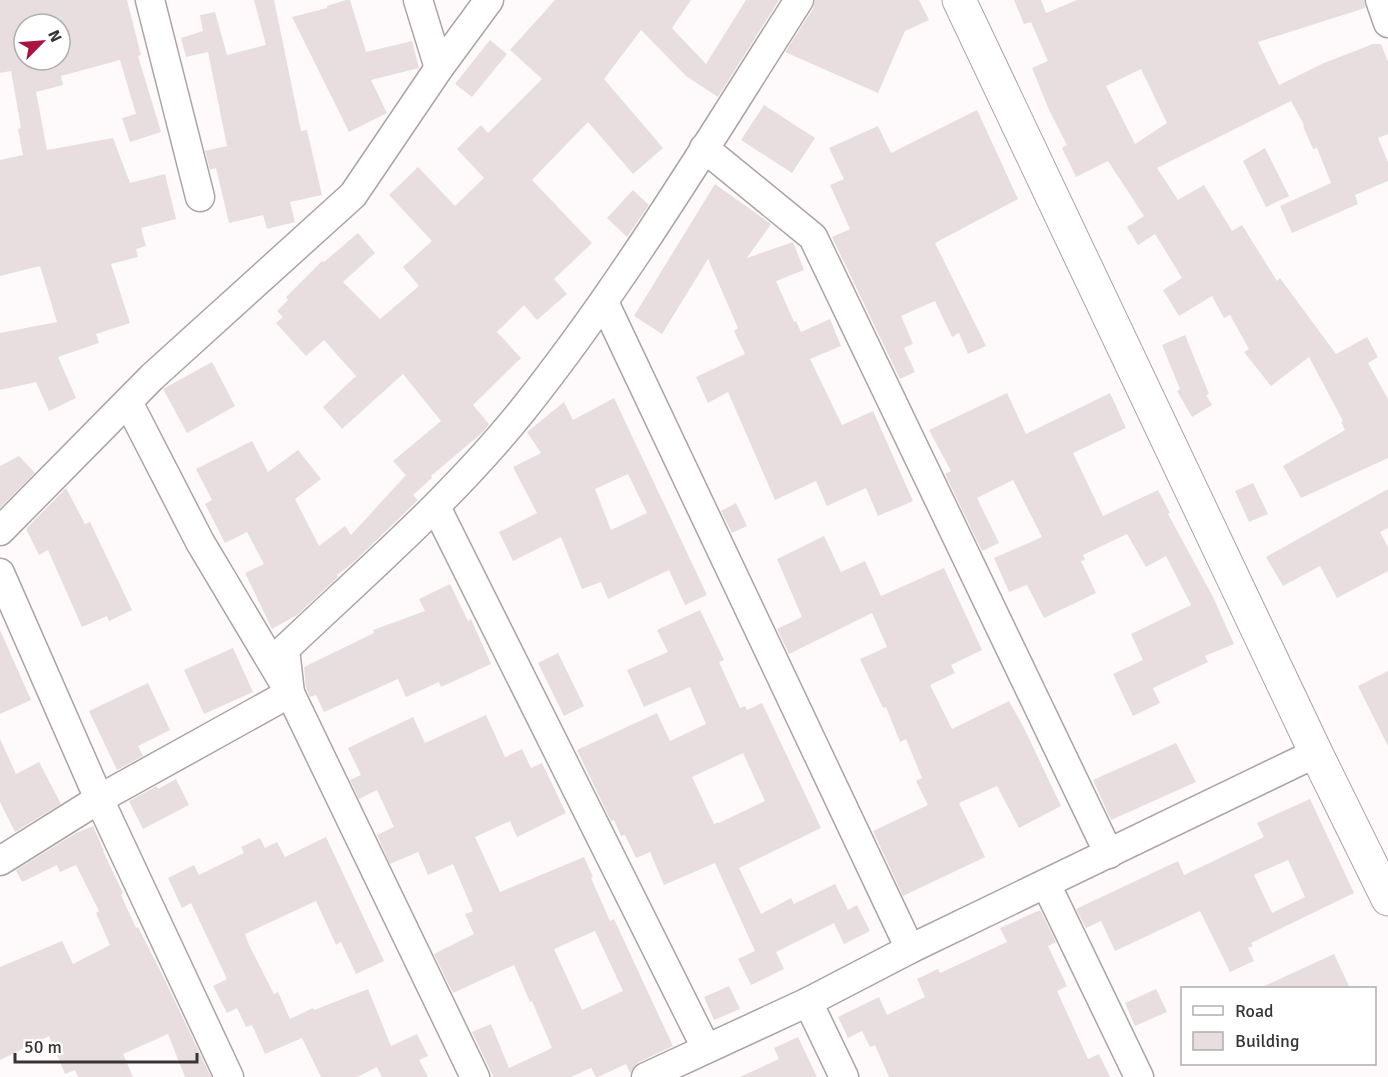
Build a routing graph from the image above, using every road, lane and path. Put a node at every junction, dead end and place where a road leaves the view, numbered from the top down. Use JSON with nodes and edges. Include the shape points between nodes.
{"nodes":[{"id":1,"x":150,"y":0,"type":"edge"},
{"id":2,"x":418,"y":0,"type":"edge"},
{"id":3,"x":489,"y":0,"type":"edge"},
{"id":4,"x":799,"y":0,"type":"edge"},
{"id":5,"x":959,"y":0,"type":"edge"},
{"id":6,"x":1380,"y":0,"type":"edge"},
{"id":7,"x":1388,"y":23,"type":"edge"},
{"id":8,"x":439,"y":68,"type":"junction"},
{"id":9,"x":704,"y":148,"type":"junction"},
{"id":10,"x":200,"y":197,"type":"dead end"},
{"id":11,"x":604,"y":302,"type":"junction"},
{"id":12,"x":128,"y":402,"type":"junction"},
{"id":13,"x":436,"y":507,"type":"junction"},
{"id":14,"x":0,"y":531,"type":"edge"},
{"id":15,"x":0,"y":573,"type":"edge"},
{"id":16,"x":290,"y":693,"type":"junction"},
{"id":17,"x":1316,"y":753,"type":"junction"},
{"id":18,"x":99,"y":799,"type":"junction"},
{"id":19,"x":1108,"y":854,"type":"junction"},
{"id":20,"x":0,"y":861,"type":"edge"},
{"id":21,"x":1046,"y":884,"type":"junction"},
{"id":22,"x":1388,"y":899,"type":"edge"},
{"id":23,"x":910,"y":949,"type":"junction"},
{"id":24,"x":808,"y":1002,"type":"junction"},
{"id":25,"x":706,"y":1048,"type":"junction"},
{"id":26,"x":229,"y":1077,"type":"edge"},
{"id":27,"x":475,"y":1077,"type":"edge"},
{"id":28,"x":646,"y":1077,"type":"edge"},
{"id":29,"x":844,"y":1077,"type":"edge"},
{"id":30,"x":1138,"y":1077,"type":"edge"}],
"edges":[{"from":1,"to":10,"type":"street"},
{"from":2,"to":8,"type":"street"},
{"from":3,"to":8,"type":"street"},
{"from":4,"to":9,"type":"street"},
{"from":5,"to":17,"type":"street"},
{"from":6,"to":7,"type":"street"},
{"from":8,"to":12,"type":"street","via":[[353,195]]},
{"from":9,"to":11,"type":"street"},
{"from":9,"to":19,"type":"street","via":[[813,237]]},
{"from":11,"to":13,"type":"street","via":[[521,412]]},
{"from":11,"to":23,"type":"street"},
{"from":12,"to":14,"type":"street"},
{"from":12,"to":16,"type":"street","via":[[200,542]]},
{"from":13,"to":16,"type":"street","via":[[285,649]]},
{"from":13,"to":25,"type":"street"},
{"from":15,"to":18,"type":"street"},
{"from":16,"to":18,"type":"street"},
{"from":16,"to":27,"type":"street"},
{"from":17,"to":19,"type":"street"},
{"from":17,"to":22,"type":"street"},
{"from":18,"to":20,"type":"street"},
{"from":18,"to":26,"type":"street"},
{"from":19,"to":21,"type":"street"},
{"from":21,"to":23,"type":"street"},
{"from":21,"to":30,"type":"street"},
{"from":23,"to":24,"type":"street"},
{"from":24,"to":25,"type":"street"},
{"from":24,"to":29,"type":"street"},
{"from":25,"to":28,"type":"street"}]}
